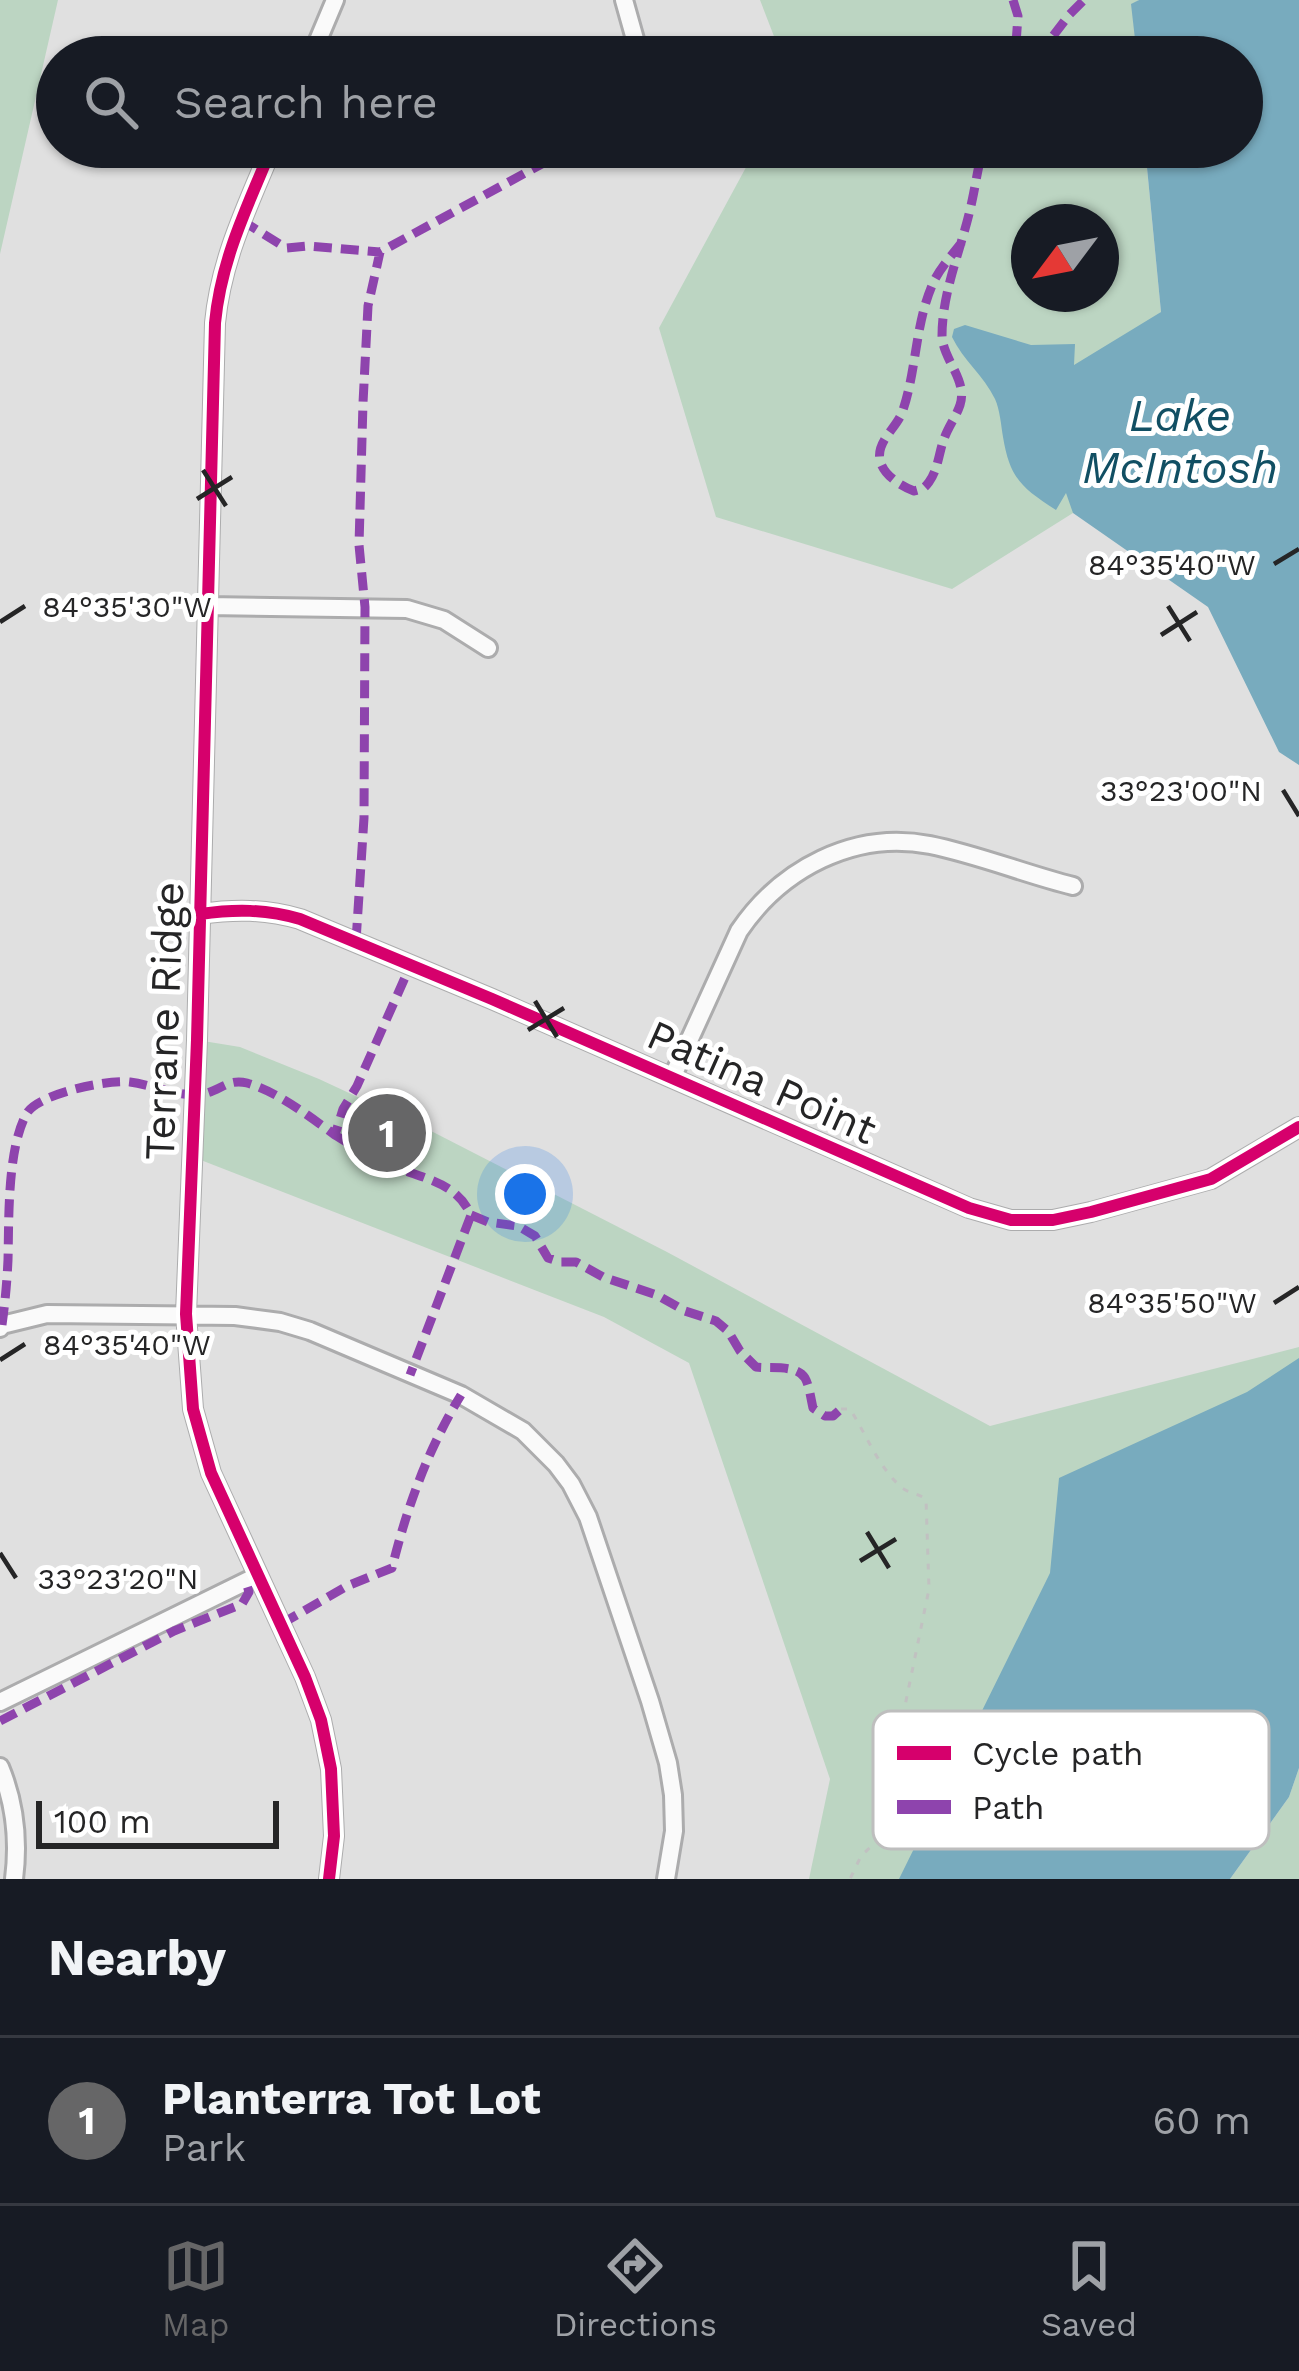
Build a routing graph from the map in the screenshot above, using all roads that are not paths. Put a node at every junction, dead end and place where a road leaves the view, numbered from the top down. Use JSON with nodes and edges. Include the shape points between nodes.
{"nodes":[{"id":1,"x":335,"y":0,"type":"edge"},
{"id":2,"x":624,"y":0,"type":"edge"},
{"id":3,"x":320,"y":36,"type":"edge"},
{"id":4,"x":634,"y":36,"type":"edge"},
{"id":5,"x":263,"y":168,"type":"edge"},
{"id":6,"x":207,"y":606,"type":"junction"},
{"id":7,"x":488,"y":648,"type":"dead end"},
{"id":8,"x":1073,"y":886,"type":"dead end"},
{"id":9,"x":200,"y":914,"type":"junction"},
{"id":10,"x":672,"y":1078,"type":"junction"},
{"id":11,"x":1299,"y":1127,"type":"edge"},
{"id":12,"x":186,"y":1314,"type":"junction"},
{"id":13,"x":0,"y":1328,"type":"edge"},
{"id":14,"x":257,"y":1576,"type":"junction"},
{"id":15,"x":0,"y":1702,"type":"edge"},
{"id":16,"x":0,"y":1767,"type":"edge"},
{"id":17,"x":14,"y":1879,"type":"edge"},
{"id":18,"x":329,"y":1879,"type":"edge"},
{"id":19,"x":666,"y":1879,"type":"edge"}],
"edges":[{"from":1,"to":3,"type":"street"},
{"from":2,"to":4,"type":"street"},
{"from":5,"to":6,"type":"street","name":"Terrane Ridge","via":[[218,298]]},
{"from":6,"to":7,"type":"street","via":[[407,609],[444,620]]},
{"from":6,"to":9,"type":"street","name":"Terrane Ridge"},
{"from":8,"to":10,"type":"street","via":[[928,844],[879,843],[818,860],[775,889],[739,931]]},
{"from":9,"to":10,"type":"street","name":"Patina Point","via":[[255,910],[300,919]]},
{"from":9,"to":12,"type":"street","name":"Terrane Ridge"},
{"from":10,"to":11,"type":"street","name":"Patina Point","via":[[1011,1220],[1053,1220],[1187,1186]]},
{"from":12,"to":13,"type":"street","via":[[47,1314]]},
{"from":12,"to":14,"type":"street","name":"Terrane Ridge","via":[[200,1442]]},
{"from":12,"to":19,"type":"street","via":[[310,1330],[508,1420],[556,1464],[601,1550],[668,1763],[674,1831]]},
{"from":14,"to":15,"type":"street"},
{"from":14,"to":18,"type":"street","name":"Terrane Ridge","via":[[321,1720],[331,1769]]},
{"from":16,"to":17,"type":"street","via":[[15,1825]]}]}
